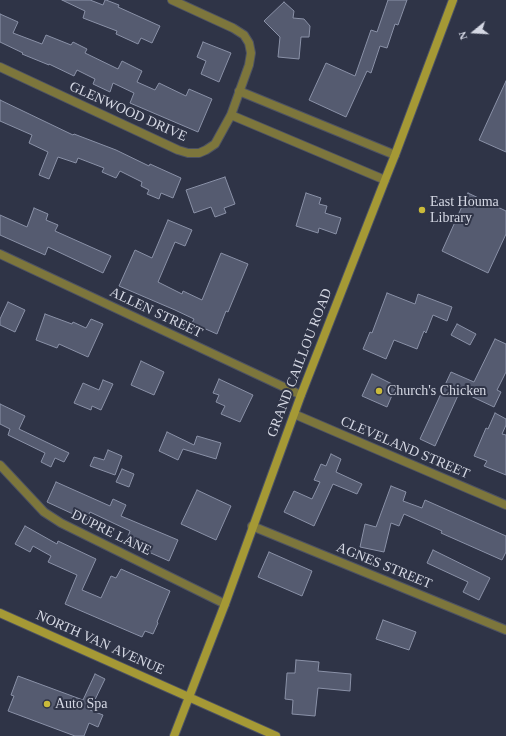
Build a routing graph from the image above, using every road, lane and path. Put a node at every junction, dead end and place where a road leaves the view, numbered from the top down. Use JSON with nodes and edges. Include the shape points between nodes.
{"nodes":[{"id":1,"x":172,"y":0,"type":"edge"},
{"id":2,"x":453,"y":0,"type":"edge"},
{"id":3,"x":0,"y":67,"type":"edge"},
{"id":4,"x":239,"y":91,"type":"junction"},
{"id":5,"x":231,"y":114,"type":"junction"},
{"id":6,"x":395,"y":155,"type":"junction"},
{"id":7,"x":384,"y":180,"type":"junction"},
{"id":8,"x":0,"y":254,"type":"edge"},
{"id":9,"x":301,"y":395,"type":"junction"},
{"id":10,"x":294,"y":414,"type":"junction"},
{"id":11,"x":0,"y":465,"type":"edge"},
{"id":12,"x":506,"y":505,"type":"edge"},
{"id":13,"x":252,"y":526,"type":"junction"},
{"id":14,"x":225,"y":604,"type":"junction"},
{"id":15,"x":0,"y":613,"type":"edge"},
{"id":16,"x":506,"y":630,"type":"edge"},
{"id":17,"x":189,"y":698,"type":"junction"},
{"id":18,"x":174,"y":736,"type":"edge"},
{"id":19,"x":276,"y":736,"type":"edge"}],
"edges":[{"from":1,"to":4,"type":"street","name":"GLENWOOD DRIVE","via":[[233,28],[244,35],[250,43],[252,53]]},
{"from":2,"to":6,"type":"main road","name":"GRAND CAILLOU ROAD"},
{"from":3,"to":5,"type":"street","name":"GLENWOOD DRIVE","via":[[188,153],[199,153],[215,144]]},
{"from":4,"to":5,"type":"street","name":"GLENWOOD DRIVE"},
{"from":4,"to":6,"type":"street"},
{"from":5,"to":7,"type":"street"},
{"from":6,"to":7,"type":"main road","name":"GRAND CAILLOU ROAD"},
{"from":7,"to":9,"type":"main road","name":"GRAND CAILLOU ROAD"},
{"from":8,"to":9,"type":"street","name":"ALLEN STREET"},
{"from":9,"to":10,"type":"main road","name":"GRAND CAILLOU ROAD"},
{"from":10,"to":12,"type":"street","name":"CLEVELAND STREET"},
{"from":10,"to":13,"type":"main road","name":"GRAND CAILLOU ROAD"},
{"from":11,"to":14,"type":"street","name":"DUPRE LANE","via":[[44,512],[61,523]]},
{"from":13,"to":14,"type":"main road","name":"GRAND CAILLOU ROAD"},
{"from":13,"to":16,"type":"street","name":"AGNES STREET"},
{"from":14,"to":17,"type":"main road","name":"GRAND CAILLOU ROAD"},
{"from":15,"to":17,"type":"main road","name":"NORTH VAN AVENUE"},
{"from":17,"to":18,"type":"main road","name":"GRAND CAILLOU ROAD"},
{"from":17,"to":19,"type":"main road","name":"NORTH VAN AVENUE"}]}
